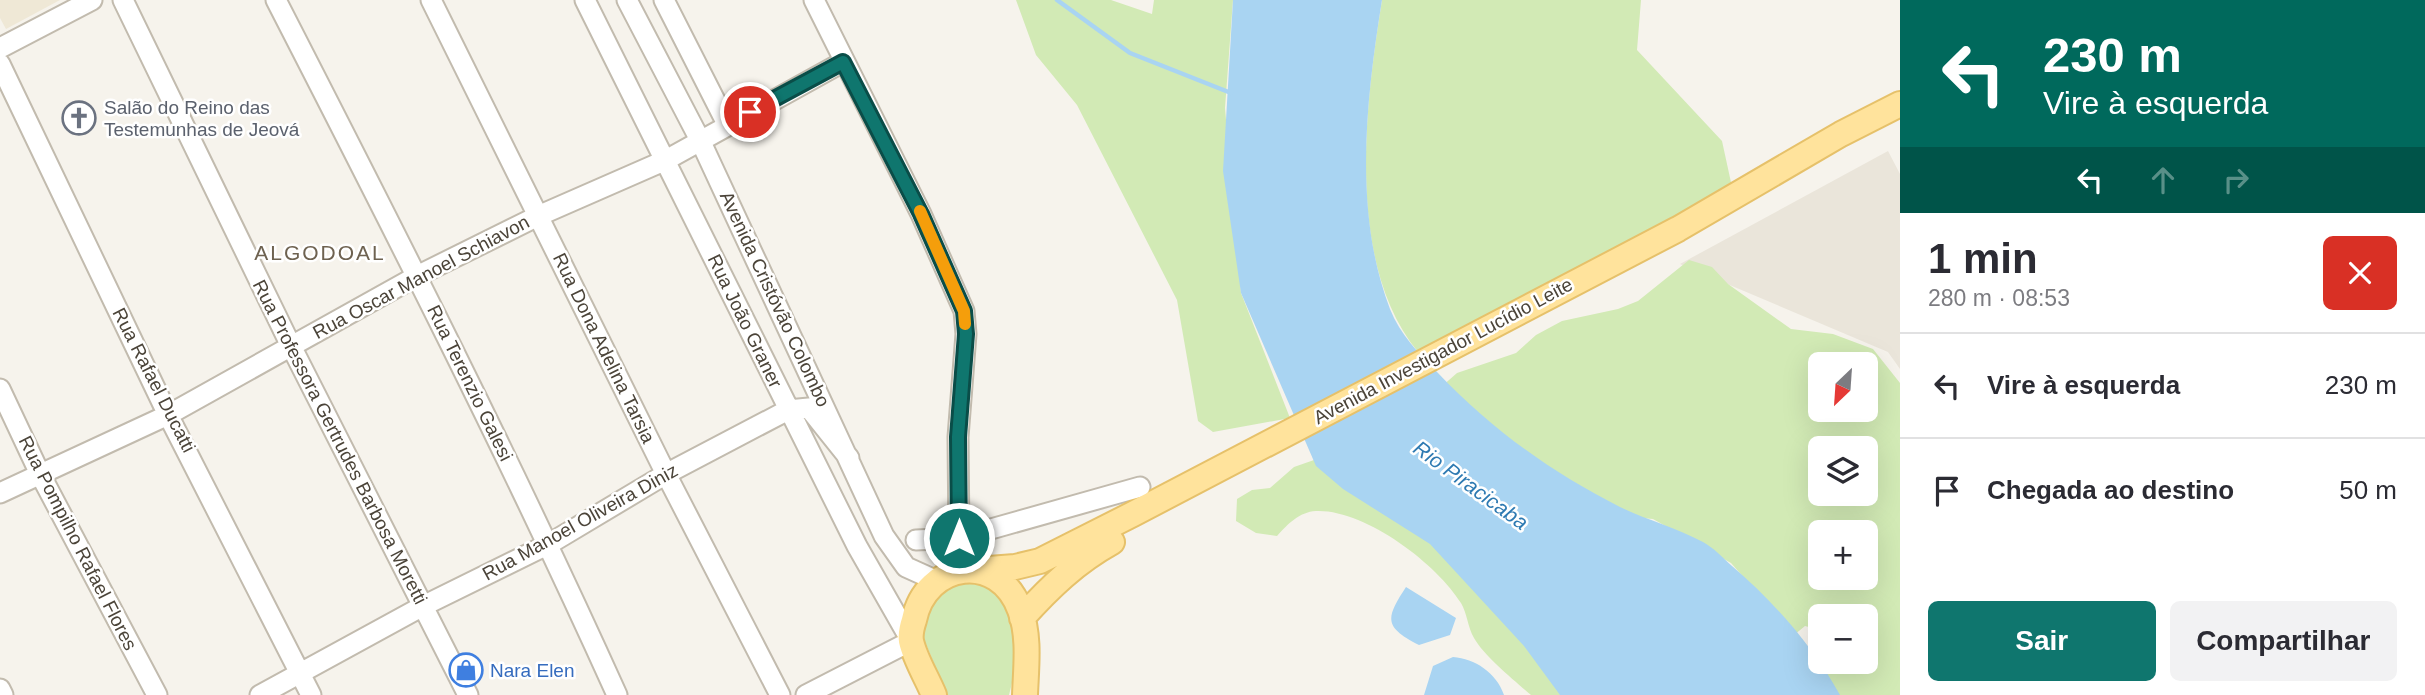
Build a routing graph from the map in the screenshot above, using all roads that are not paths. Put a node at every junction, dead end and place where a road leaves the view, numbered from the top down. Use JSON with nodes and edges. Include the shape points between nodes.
{"nodes":[{"id":1,"x":92,"y":0,"type":"edge"},
{"id":2,"x":123,"y":0,"type":"edge"},
{"id":3,"x":276,"y":0,"type":"edge"},
{"id":4,"x":431,"y":0,"type":"edge"},
{"id":5,"x":585,"y":0,"type":"edge"},
{"id":6,"x":627,"y":0,"type":"edge"},
{"id":7,"x":664,"y":0,"type":"edge"},
{"id":8,"x":814,"y":0,"type":"edge"},
{"id":9,"x":0,"y":48,"type":"edge"},
{"id":10,"x":843,"y":62,"type":"junction"},
{"id":11,"x":0,"y":64,"type":"edge"},
{"id":12,"x":1900,"y":104,"type":"edge"},
{"id":13,"x":1900,"y":122,"type":"edge"},
{"id":14,"x":727,"y":124,"type":"junction"},
{"id":15,"x":701,"y":141,"type":"junction"},
{"id":16,"x":666,"y":160,"type":"junction"},
{"id":17,"x":538,"y":216,"type":"junction"},
{"id":18,"x":417,"y":276,"type":"junction"},
{"id":19,"x":291,"y":346,"type":"junction"},
{"id":20,"x":1449,"y":355,"type":"junction"},
{"id":21,"x":0,"y":390,"type":"edge"},
{"id":22,"x":788,"y":410,"type":"junction"},
{"id":23,"x":168,"y":415,"type":"junction"},
{"id":24,"x":1282,"y":446,"type":"junction"},
{"id":25,"x":849,"y":458,"type":"junction"},
{"id":26,"x":40,"y":474,"type":"junction"},
{"id":27,"x":666,"y":474,"type":"junction"},
{"id":28,"x":1140,"y":488,"type":"dead end"},
{"id":29,"x":0,"y":493,"type":"edge"},
{"id":30,"x":959,"y":538,"type":"junction"},
{"id":31,"x":916,"y":540,"type":"dead end"},
{"id":32,"x":549,"y":544,"type":"junction"},
{"id":33,"x":976,"y":570,"type":"junction"},
{"id":34,"x":937,"y":581,"type":"junction"},
{"id":35,"x":423,"y":606,"type":"junction"},
{"id":36,"x":1022,"y":618,"type":"junction"},
{"id":37,"x":911,"y":640,"type":"junction"},
{"id":38,"x":300,"y":673,"type":"junction"},
{"id":39,"x":0,"y":689,"type":"edge"},
{"id":40,"x":3,"y":695,"type":"edge"},
{"id":41,"x":157,"y":695,"type":"edge"},
{"id":42,"x":260,"y":695,"type":"edge"},
{"id":43,"x":311,"y":695,"type":"edge"},
{"id":44,"x":468,"y":695,"type":"edge"},
{"id":45,"x":617,"y":695,"type":"edge"},
{"id":46,"x":780,"y":695,"type":"edge"},
{"id":47,"x":806,"y":695,"type":"edge"},
{"id":48,"x":934,"y":695,"type":"edge"},
{"id":49,"x":1026,"y":695,"type":"edge"}],
"edges":[{"from":1,"to":9,"type":"street"},
{"from":2,"to":19,"type":"street","name":"Rua Professora Gertrudes Barbosa Moretti"},
{"from":3,"to":18,"type":"street","name":"Rua Terenzio Galesi"},
{"from":4,"to":17,"type":"street","name":"Rua Dona Adelina Tarsia"},
{"from":5,"to":16,"type":"street","name":"Rua João Graner"},
{"from":6,"to":15,"type":"street","name":"Avenida Cristóvão Colombo"},
{"from":7,"to":14,"type":"street"},
{"from":8,"to":10,"type":"street"},
{"from":10,"to":14,"type":"street","name":"Rua Oscar Manoel Schiavon"},
{"from":10,"to":30,"type":"street","via":[[921,214],[964,311]]},
{"from":11,"to":23,"type":"street","name":"Rua Rafael Ducatti"},
{"from":12,"to":20,"type":"main road","name":"Avenida Investigador Lucídio Leite"},
{"from":13,"to":20,"type":"main road","name":"Avenida Investigador Lucídio Leite","via":[[1678,245]]},
{"from":14,"to":15,"type":"street","name":"Rua Oscar Manoel Schiavon"},
{"from":15,"to":16,"type":"street","name":"Rua Oscar Manoel Schiavon"},
{"from":15,"to":25,"type":"street","name":"Avenida Cristóvão Colombo"},
{"from":16,"to":17,"type":"street","name":"Rua Oscar Manoel Schiavon"},
{"from":16,"to":22,"type":"street","name":"Rua João Graner"},
{"from":17,"to":18,"type":"street","name":"Rua Oscar Manoel Schiavon"},
{"from":17,"to":27,"type":"street","name":"Rua Dona Adelina Tarsia"},
{"from":18,"to":19,"type":"street","name":"Rua Oscar Manoel Schiavon"},
{"from":18,"to":32,"type":"street","name":"Rua Terenzio Galesi"},
{"from":19,"to":23,"type":"street","name":"Rua Oscar Manoel Schiavon"},
{"from":19,"to":35,"type":"street","name":"Rua Professora Gertrudes Barbosa Moretti"},
{"from":20,"to":24,"type":"main road","name":"Avenida Investigador Lucídio Leite"},
{"from":21,"to":26,"type":"street","name":"Rua Pompilho Rafael Flores"},
{"from":22,"to":25,"type":"street","via":[[809,408]]},
{"from":22,"to":27,"type":"street","name":"Rua Manoel Oliveira Diniz"},
{"from":22,"to":37,"type":"street","name":"Rua João Graner"},
{"from":23,"to":26,"type":"street","name":"Rua Oscar Manoel Schiavon"},
{"from":23,"to":38,"type":"street","name":"Rua Rafael Ducatti"},
{"from":24,"to":33,"type":"main road","name":"Avenida Investigador Lucídio Leite","via":[[1040,561]]},
{"from":24,"to":36,"type":"main road","name":"Avenida Investigador Lucídio Leite","via":[[1084,558],[1055,581]]},
{"from":25,"to":34,"type":"street","name":"Avenida Cristóvão Colombo","via":[[895,554],[906,567]]},
{"from":26,"to":29,"type":"street","name":"Rua Oscar Manoel Schiavon"},
{"from":26,"to":41,"type":"street","name":"Rua Pompilho Rafael Flores"},
{"from":27,"to":32,"type":"street","name":"Rua Manoel Oliveira Diniz"},
{"from":27,"to":46,"type":"street","name":"Rua Dona Adelina Tarsia"},
{"from":28,"to":30,"type":"street"},
{"from":30,"to":31,"type":"street"},
{"from":32,"to":35,"type":"street","name":"Rua Manoel Oliveira Diniz"},
{"from":32,"to":45,"type":"street","name":"Rua Terenzio Galesi"},
{"from":33,"to":34,"type":"main road","name":"Avenida Investigador Lucídio Leite","via":[[949,573]]},
{"from":33,"to":36,"type":"main road","via":[[1004,586]]},
{"from":34,"to":37,"type":"main road","via":[[918,603]]},
{"from":35,"to":38,"type":"street","name":"Rua Manoel Oliveira Diniz"},
{"from":35,"to":44,"type":"street","name":"Rua Professora Gertrudes Barbosa Moretti"},
{"from":36,"to":49,"type":"main road"},
{"from":37,"to":47,"type":"street"},
{"from":37,"to":48,"type":"main road"},
{"from":38,"to":42,"type":"street","name":"Rua Manoel Oliveira Diniz"},
{"from":38,"to":43,"type":"street","name":"Rua Rafael Ducatti"},
{"from":39,"to":40,"type":"street"}]}
